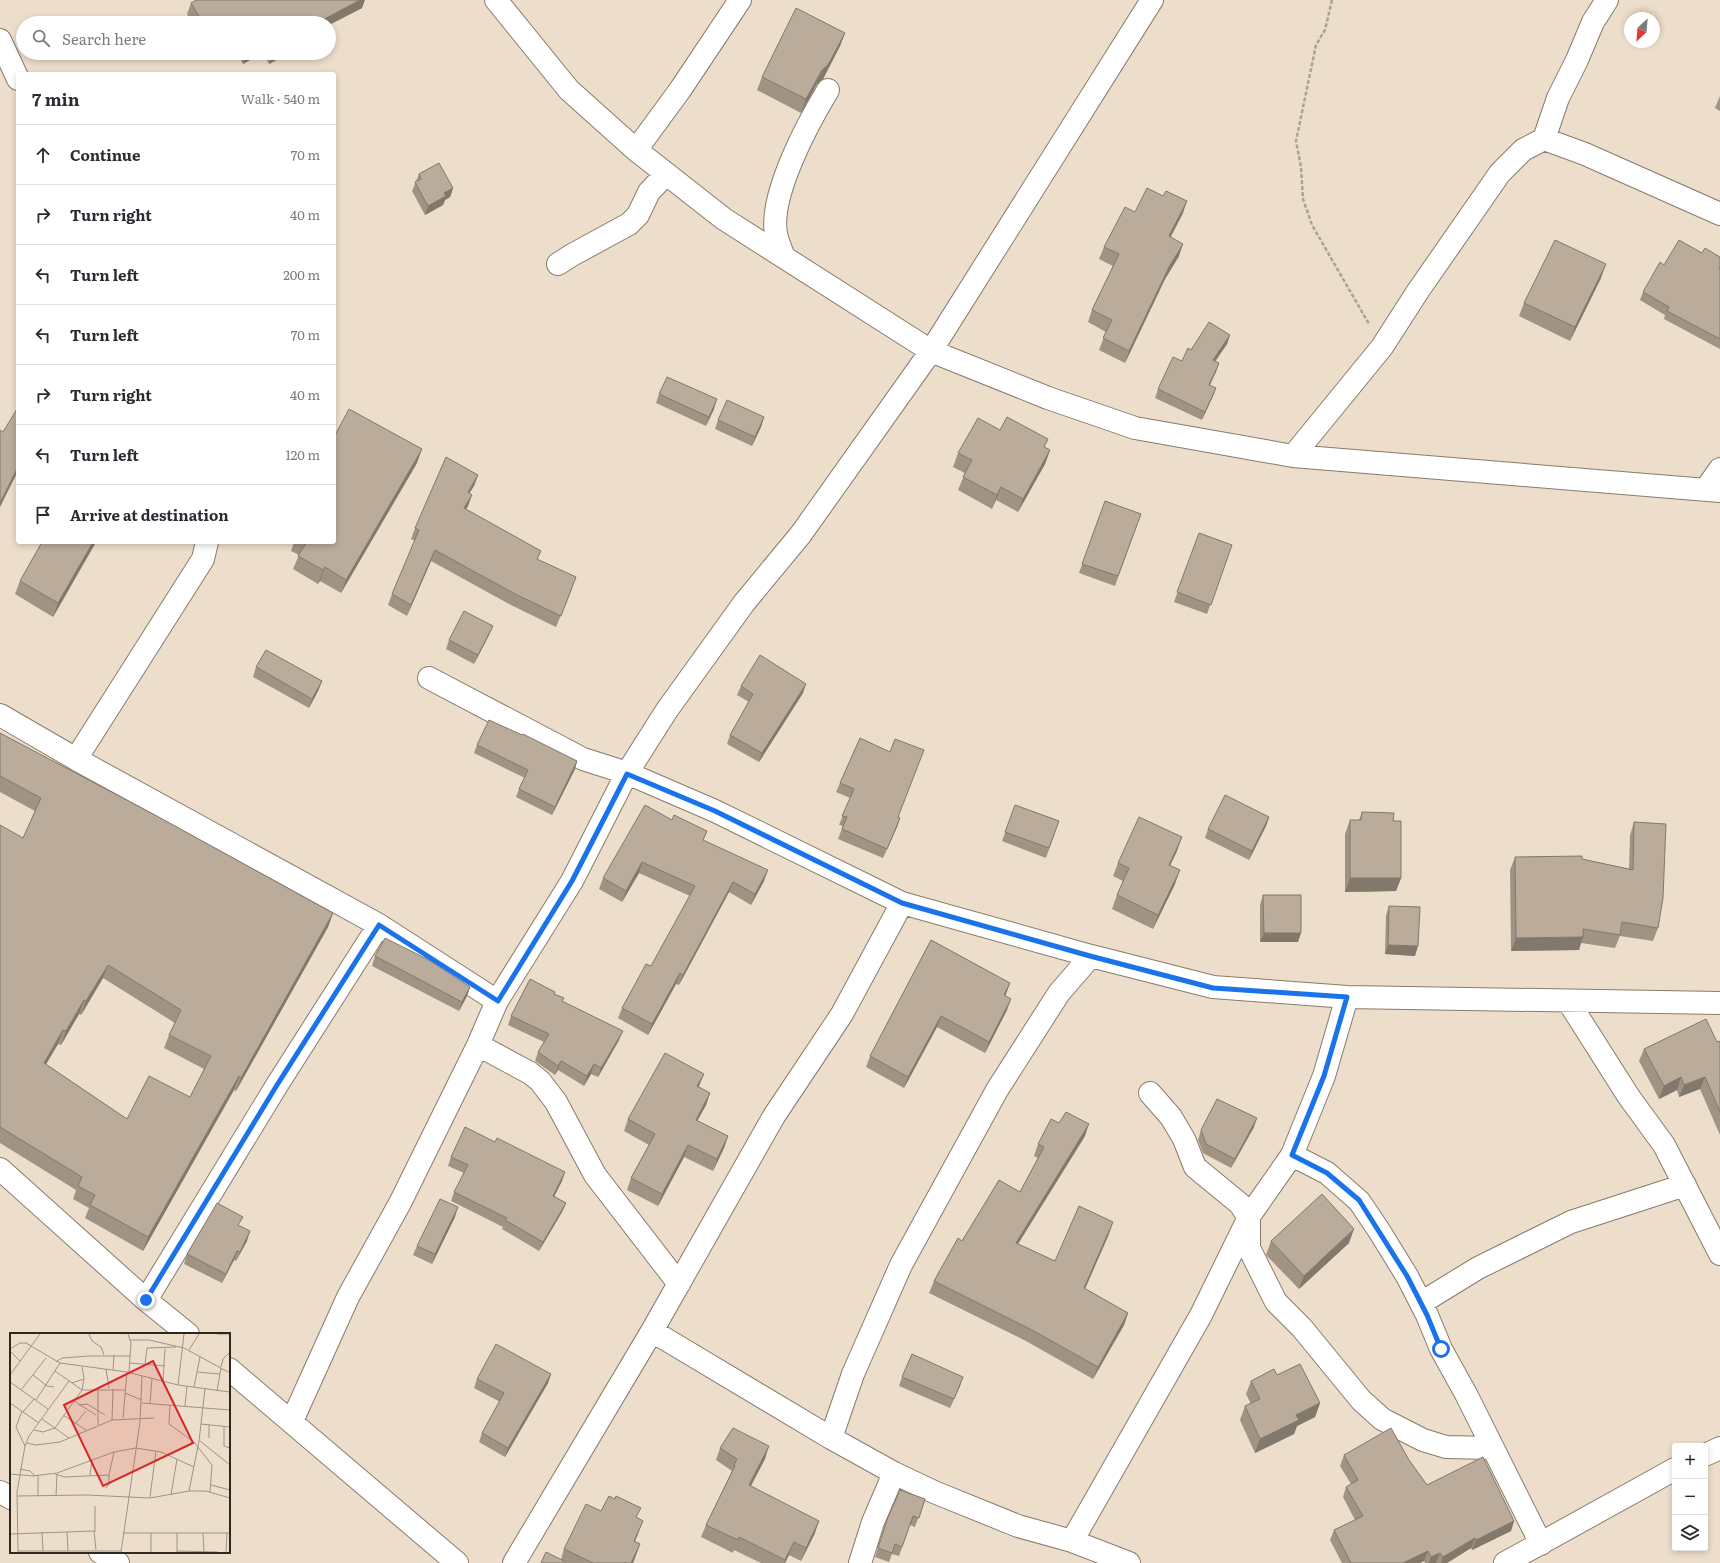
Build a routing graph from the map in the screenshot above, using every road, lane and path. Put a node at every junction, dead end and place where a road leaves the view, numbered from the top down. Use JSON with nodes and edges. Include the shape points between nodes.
{"nodes":[{"id":1,"x":496,"y":0,"type":"edge"},
{"id":2,"x":740,"y":0,"type":"edge"},
{"id":3,"x":1152,"y":0,"type":"edge"},
{"id":4,"x":1332,"y":0,"type":"edge"},
{"id":5,"x":1607,"y":0,"type":"edge"},
{"id":6,"x":0,"y":40,"type":"edge"},
{"id":7,"x":16,"y":76,"type":"edge"},
{"id":8,"x":828,"y":90,"type":"dead end"},
{"id":9,"x":1544,"y":139,"type":"junction"},
{"id":10,"x":636,"y":150,"type":"junction"},
{"id":11,"x":666,"y":174,"type":"junction"},
{"id":12,"x":1720,"y":214,"type":"edge"},
{"id":13,"x":784,"y":257,"type":"junction"},
{"id":14,"x":558,"y":264,"type":"dead end"},
{"id":15,"x":1382,"y":347,"type":"junction"},
{"id":16,"x":931,"y":351,"type":"junction"},
{"id":17,"x":1293,"y":456,"type":"junction"},
{"id":18,"x":1720,"y":468,"type":"edge"},
{"id":19,"x":1713,"y":490,"type":"edge"},
{"id":20,"x":206,"y":544,"type":"edge"},
{"id":21,"x":429,"y":678,"type":"dead end"},
{"id":22,"x":0,"y":715,"type":"edge"},
{"id":23,"x":76,"y":759,"type":"junction"},
{"id":24,"x":627,"y":774,"type":"junction"},
{"id":25,"x":902,"y":903,"type":"junction"},
{"id":26,"x":379,"y":925,"type":"junction"},
{"id":27,"x":1090,"y":956,"type":"junction"},
{"id":28,"x":1347,"y":997,"type":"junction"},
{"id":29,"x":498,"y":1001,"type":"junction"},
{"id":30,"x":1568,"y":1001,"type":"junction"},
{"id":31,"x":1720,"y":1003,"type":"edge"},
{"id":32,"x":478,"y":1045,"type":"junction"},
{"id":33,"x":1150,"y":1093,"type":"dead end"},
{"id":34,"x":1292,"y":1155,"type":"junction"},
{"id":35,"x":3,"y":1177,"type":"edge"},
{"id":36,"x":1685,"y":1185,"type":"junction"},
{"id":37,"x":1249,"y":1218,"type":"junction"},
{"id":38,"x":1720,"y":1254,"type":"edge"},
{"id":39,"x":679,"y":1284,"type":"junction"},
{"id":40,"x":146,"y":1300,"type":"junction"},
{"id":41,"x":1420,"y":1303,"type":"junction"},
{"id":42,"x":652,"y":1331,"type":"junction"},
{"id":43,"x":187,"y":1333,"type":"edge"},
{"id":44,"x":230,"y":1370,"type":"edge"},
{"id":45,"x":292,"y":1421,"type":"junction"},
{"id":46,"x":831,"y":1438,"type":"junction"},
{"id":47,"x":1492,"y":1448,"type":"junction"},
{"id":48,"x":1720,"y":1448,"type":"edge"},
{"id":49,"x":1708,"y":1454,"type":"edge"},
{"id":50,"x":1672,"y":1471,"type":"edge"},
{"id":51,"x":894,"y":1473,"type":"junction"},
{"id":52,"x":0,"y":1492,"type":"edge"},
{"id":53,"x":10,"y":1497,"type":"edge"},
{"id":54,"x":1072,"y":1541,"type":"junction"},
{"id":55,"x":1541,"y":1544,"type":"junction"},
{"id":56,"x":102,"y":1553,"type":"edge"},
{"id":57,"x":118,"y":1563,"type":"edge"},
{"id":58,"x":457,"y":1563,"type":"edge"},
{"id":59,"x":514,"y":1563,"type":"edge"},
{"id":60,"x":860,"y":1563,"type":"edge"},
{"id":61,"x":1129,"y":1563,"type":"edge"},
{"id":62,"x":1505,"y":1563,"type":"edge"}],
"edges":[{"from":1,"to":10,"type":"street","via":[[569,90]]},
{"from":2,"to":10,"type":"street"},
{"from":3,"to":16,"type":"street"},
{"from":4,"to":15,"type":"path","via":[[1325,30],[1316,45],[1296,141],[1303,198],[1312,225]]},
{"from":5,"to":9,"type":"street","via":[[1593,22],[1558,98]]},
{"from":6,"to":7,"type":"street"},
{"from":8,"to":13,"type":"street","via":[[801,139],[777,206],[776,233]]},
{"from":9,"to":12,"type":"street","via":[[1585,154]]},
{"from":9,"to":15,"type":"street","via":[[1523,150],[1500,173]]},
{"from":10,"to":11,"type":"street"},
{"from":11,"to":13,"type":"street","via":[[724,219]]},
{"from":11,"to":14,"type":"street","via":[[649,192],[638,215],[629,224]]},
{"from":13,"to":16,"type":"street"},
{"from":15,"to":17,"type":"street"},
{"from":16,"to":17,"type":"street","via":[[1048,398],[1135,428]]},
{"from":16,"to":24,"type":"street","via":[[801,534],[744,603],[667,710]]},
{"from":17,"to":19,"type":"street"},
{"from":18,"to":19,"type":"street"},
{"from":20,"to":23,"type":"street","via":[[203,558]]},
{"from":21,"to":24,"type":"street","via":[[582,759]]},
{"from":22,"to":23,"type":"street"},
{"from":23,"to":26,"type":"street"},
{"from":24,"to":25,"type":"street","via":[[715,811]]},
{"from":24,"to":29,"type":"street","via":[[572,881]]},
{"from":25,"to":27,"type":"street"},
{"from":25,"to":39,"type":"street","via":[[842,1014],[774,1116]]},
{"from":26,"to":29,"type":"street"},
{"from":26,"to":40,"type":"street","via":[[277,1085]]},
{"from":27,"to":28,"type":"street","via":[[1213,988]]},
{"from":27,"to":46,"type":"street","via":[[1059,993],[997,1090],[902,1265],[853,1374]]},
{"from":28,"to":30,"type":"street"},
{"from":28,"to":34,"type":"street","via":[[1324,1076]]},
{"from":29,"to":32,"type":"street"},
{"from":30,"to":31,"type":"street"},
{"from":30,"to":36,"type":"street","via":[[1629,1097],[1664,1145]]},
{"from":32,"to":39,"type":"street","via":[[540,1081],[556,1102],[595,1176]]},
{"from":32,"to":45,"type":"street","via":[[400,1203],[348,1296]]},
{"from":33,"to":37,"type":"street","via":[[1171,1118],[1195,1167],[1240,1204]]},
{"from":34,"to":37,"type":"street"},
{"from":34,"to":41,"type":"street","via":[[1327,1173],[1359,1200],[1407,1276]]},
{"from":35,"to":40,"type":"street"},
{"from":36,"to":38,"type":"street"},
{"from":36,"to":41,"type":"street","via":[[1571,1222],[1478,1268]]},
{"from":37,"to":47,"type":"street","via":[[1249,1248],[1276,1302],[1302,1328],[1361,1400],[1382,1419],[1423,1440],[1446,1447]]},
{"from":37,"to":54,"type":"street","via":[[1201,1315]]},
{"from":39,"to":42,"type":"street"},
{"from":40,"to":43,"type":"street"},
{"from":41,"to":47,"type":"street"},
{"from":42,"to":46,"type":"street"},
{"from":42,"to":59,"type":"street"},
{"from":44,"to":45,"type":"street"},
{"from":45,"to":58,"type":"street"},
{"from":46,"to":51,"type":"street"},
{"from":47,"to":55,"type":"street"},
{"from":48,"to":49,"type":"street"},
{"from":50,"to":55,"type":"street"},
{"from":51,"to":54,"type":"street","via":[[1018,1526]]},
{"from":51,"to":60,"type":"street","via":[[873,1522]]},
{"from":52,"to":53,"type":"street"},
{"from":54,"to":61,"type":"street"},
{"from":55,"to":62,"type":"street"},
{"from":56,"to":57,"type":"street"}]}
